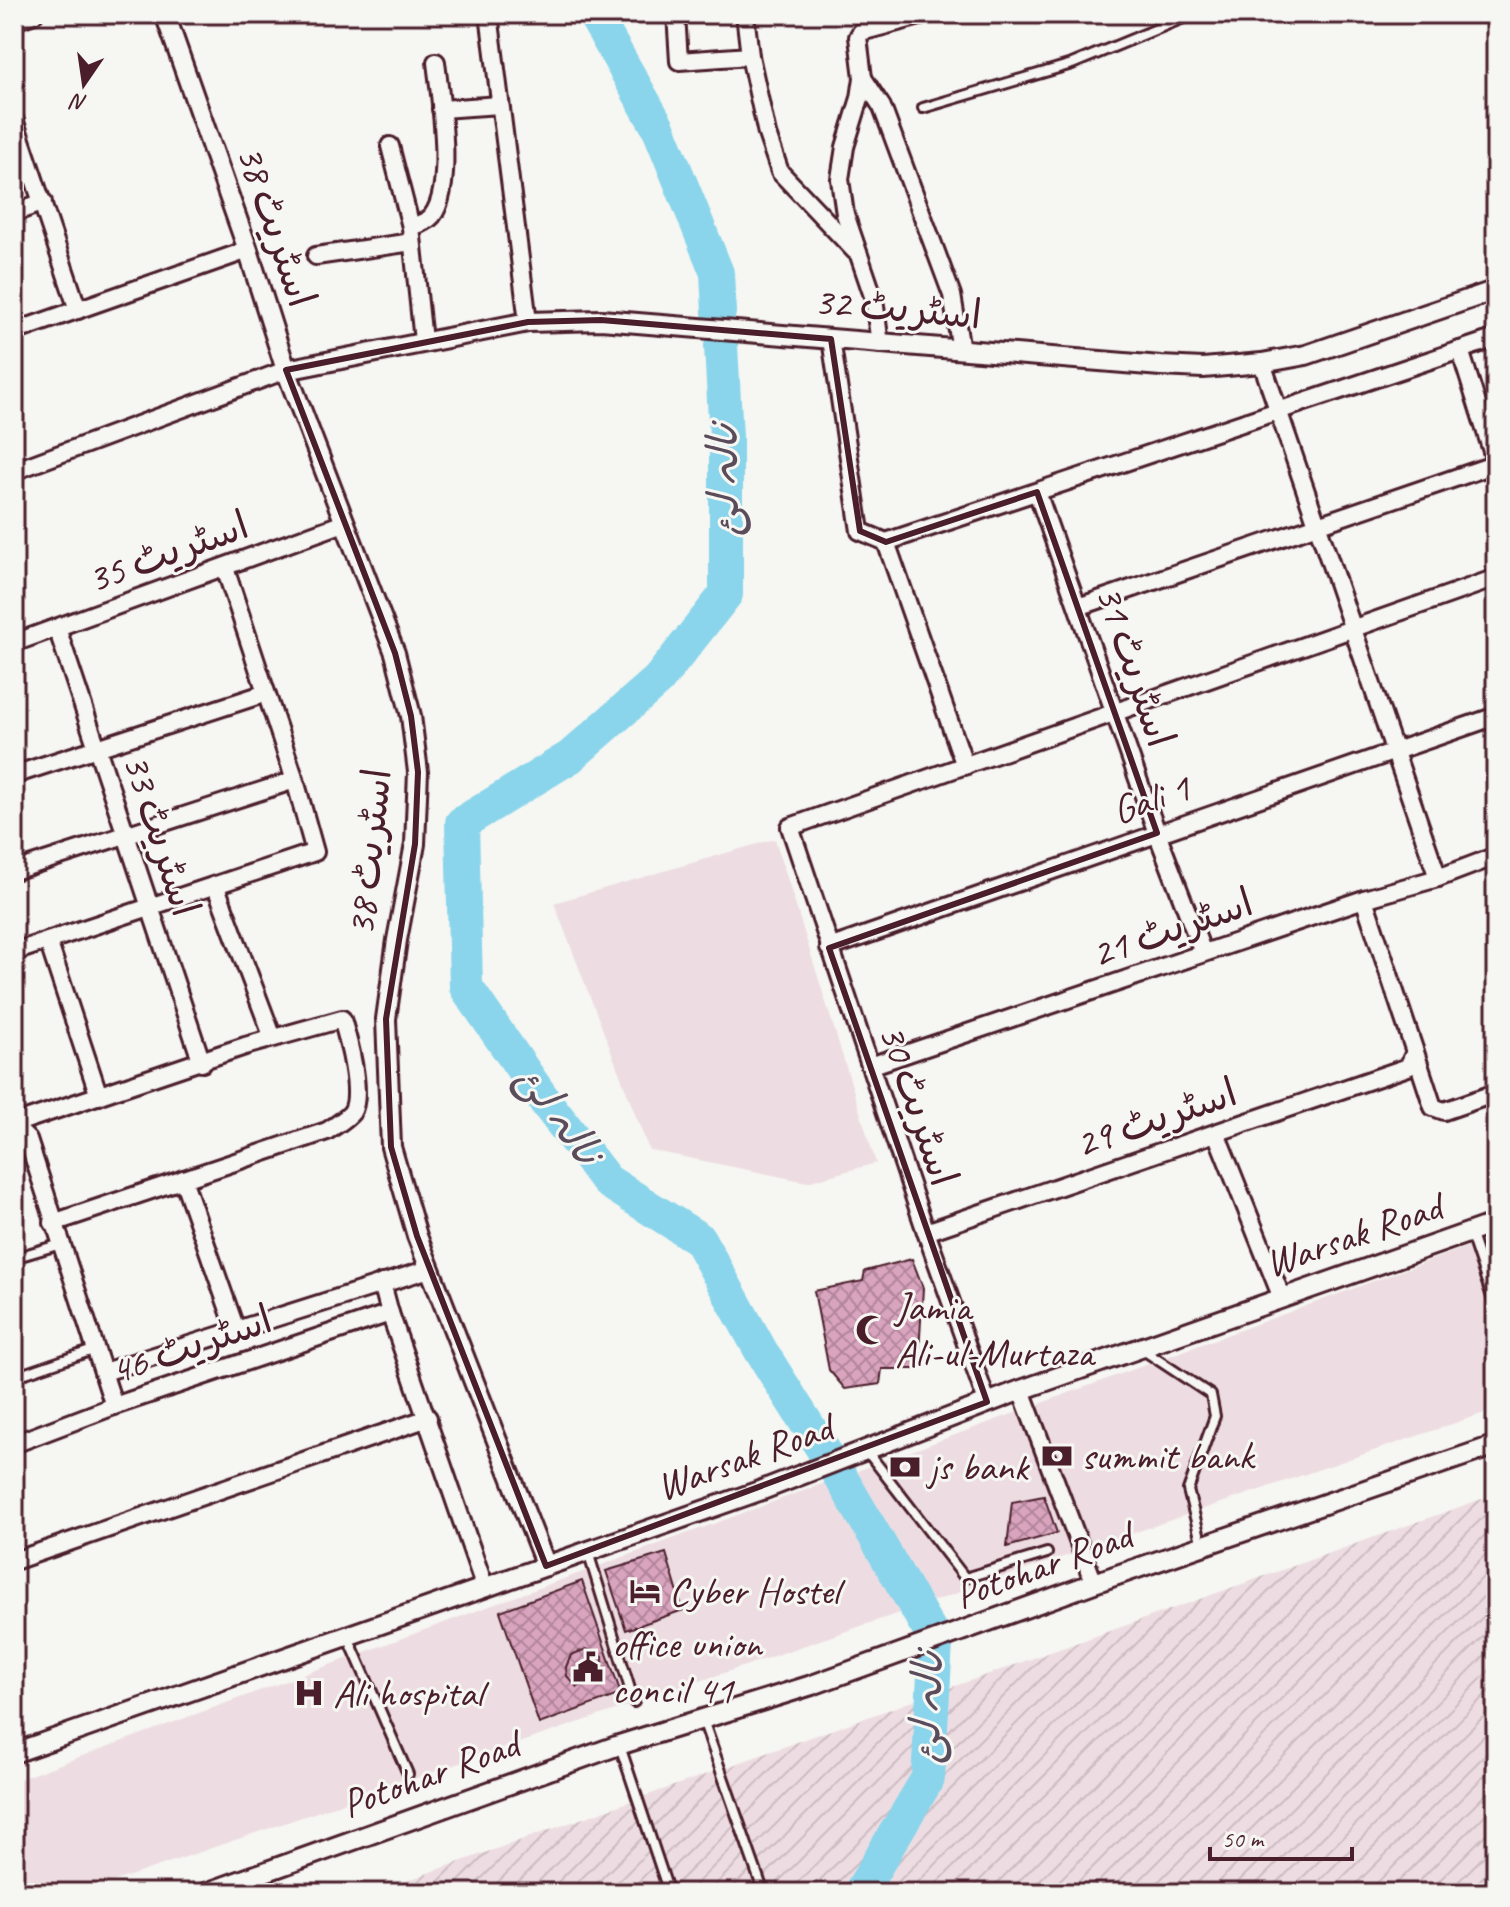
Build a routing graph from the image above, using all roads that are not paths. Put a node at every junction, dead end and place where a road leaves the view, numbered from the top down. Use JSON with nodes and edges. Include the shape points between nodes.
{"nodes":[{"id":1,"x":34,"y":14,"type":"edge"},
{"id":2,"x":165,"y":14,"type":"edge"},
{"id":3,"x":676,"y":14,"type":"edge"},
{"id":4,"x":745,"y":14,"type":"edge"},
{"id":5,"x":928,"y":14,"type":"edge"},
{"id":6,"x":1193,"y":14,"type":"edge"},
{"id":7,"x":882,"y":20,"type":"edge"},
{"id":8,"x":14,"y":21,"type":"edge"},
{"id":9,"x":490,"y":22,"type":"dead end"},
{"id":10,"x":750,"y":56,"type":"junction"},
{"id":11,"x":436,"y":62,"type":"dead end"},
{"id":12,"x":863,"y":78,"type":"junction"},
{"id":13,"x":500,"y":105,"type":"junction"},
{"id":14,"x":923,"y":108,"type":"dead end"},
{"id":15,"x":441,"y":109,"type":"junction"},
{"id":16,"x":14,"y":119,"type":"edge"},
{"id":17,"x":390,"y":146,"type":"dead end"},
{"id":18,"x":43,"y":202,"type":"junction"},
{"id":19,"x":14,"y":213,"type":"edge"},
{"id":20,"x":412,"y":234,"type":"junction"},
{"id":21,"x":248,"y":250,"type":"junction"},
{"id":22,"x":316,"y":256,"type":"dead end"},
{"id":23,"x":858,"y":256,"type":"junction"},
{"id":24,"x":1496,"y":290,"type":"edge"},
{"id":25,"x":78,"y":310,"type":"junction"},
{"id":26,"x":528,"y":322,"type":"junction"},
{"id":27,"x":14,"y":332,"type":"edge"},
{"id":28,"x":1496,"y":338,"type":"edge"},
{"id":29,"x":831,"y":339,"type":"junction"},
{"id":30,"x":423,"y":341,"type":"junction"},
{"id":31,"x":880,"y":344,"type":"junction"},
{"id":32,"x":961,"y":350,"type":"junction"},
{"id":33,"x":1460,"y":350,"type":"junction"},
{"id":34,"x":1262,"y":363,"type":"junction"},
{"id":35,"x":286,"y":370,"type":"junction"},
{"id":36,"x":1278,"y":412,"type":"junction"},
{"id":37,"x":1496,"y":464,"type":"edge"},
{"id":38,"x":14,"y":471,"type":"edge"},
{"id":39,"x":1037,"y":492,"type":"junction"},
{"id":40,"x":344,"y":523,"type":"junction"},
{"id":41,"x":1315,"y":524,"type":"junction"},
{"id":42,"x":886,"y":542,"type":"junction"},
{"id":43,"x":225,"y":568,"type":"junction"},
{"id":44,"x":1496,"y":578,"type":"edge"},
{"id":45,"x":1078,"y":607,"type":"junction"},
{"id":46,"x":57,"y":628,"type":"junction"},
{"id":47,"x":1352,"y":629,"type":"junction"},
{"id":48,"x":14,"y":643,"type":"edge"},
{"id":49,"x":266,"y":693,"type":"junction"},
{"id":50,"x":1116,"y":713,"type":"junction"},
{"id":51,"x":1496,"y":716,"type":"edge"},
{"id":52,"x":97,"y":748,"type":"junction"},
{"id":53,"x":1394,"y":751,"type":"junction"},
{"id":54,"x":965,"y":766,"type":"junction"},
{"id":55,"x":14,"y":775,"type":"edge"},
{"id":56,"x":295,"y":780,"type":"junction"},
{"id":57,"x":1157,"y":833,"type":"junction"},
{"id":58,"x":125,"y":835,"type":"junction"},
{"id":59,"x":1496,"y":856,"type":"edge"},
{"id":60,"x":14,"y":871,"type":"edge"},
{"id":61,"x":1438,"y":878,"type":"junction"},
{"id":62,"x":216,"y":887,"type":"junction"},
{"id":63,"x":1364,"y":899,"type":"junction"},
{"id":64,"x":150,"y":909,"type":"junction"},
{"id":65,"x":48,"y":941,"type":"junction"},
{"id":66,"x":829,"y":948,"type":"junction"},
{"id":67,"x":14,"y":952,"type":"edge"},
{"id":68,"x":1203,"y":953,"type":"junction"},
{"id":69,"x":273,"y":1038,"type":"junction"},
{"id":70,"x":1411,"y":1060,"type":"junction"},
{"id":71,"x":202,"y":1063,"type":"junction"},
{"id":72,"x":870,"y":1066,"type":"junction"},
{"id":73,"x":1496,"y":1093,"type":"edge"},
{"id":74,"x":99,"y":1096,"type":"junction"},
{"id":75,"x":14,"y":1127,"type":"edge"},
{"id":76,"x":1216,"y":1133,"type":"junction"},
{"id":77,"x":183,"y":1179,"type":"junction"},
{"id":78,"x":53,"y":1223,"type":"junction"},
{"id":79,"x":1496,"y":1223,"type":"edge"},
{"id":80,"x":926,"y":1232,"type":"junction"},
{"id":81,"x":1470,"y":1232,"type":"junction"},
{"id":82,"x":61,"y":1244,"type":"junction"},
{"id":83,"x":14,"y":1258,"type":"edge"},
{"id":84,"x":429,"y":1269,"type":"junction"},
{"id":85,"x":382,"y":1283,"type":"junction"},
{"id":86,"x":1282,"y":1298,"type":"junction"},
{"id":87,"x":1496,"y":1309,"type":"edge"},
{"id":88,"x":390,"y":1313,"type":"junction"},
{"id":89,"x":236,"y":1330,"type":"junction"},
{"id":90,"x":1140,"y":1348,"type":"junction"},
{"id":91,"x":96,"y":1349,"type":"junction"},
{"id":92,"x":104,"y":1372,"type":"junction"},
{"id":93,"x":14,"y":1377,"type":"edge"},
{"id":94,"x":1021,"y":1390,"type":"junction"},
{"id":95,"x":987,"y":1402,"type":"junction"},
{"id":96,"x":114,"y":1406,"type":"junction"},
{"id":97,"x":428,"y":1418,"type":"junction"},
{"id":98,"x":14,"y":1444,"type":"edge"},
{"id":99,"x":1496,"y":1445,"type":"edge"},
{"id":100,"x":859,"y":1453,"type":"junction"},
{"id":101,"x":1202,"y":1546,"type":"junction"},
{"id":102,"x":588,"y":1552,"type":"junction"},
{"id":103,"x":1047,"y":1553,"type":"dead end"},
{"id":104,"x":14,"y":1561,"type":"edge"},
{"id":105,"x":546,"y":1566,"type":"junction"},
{"id":106,"x":1094,"y":1583,"type":"junction"},
{"id":107,"x":485,"y":1588,"type":"junction"},
{"id":108,"x":347,"y":1636,"type":"junction"},
{"id":109,"x":634,"y":1702,"type":"dead end"},
{"id":110,"x":702,"y":1717,"type":"junction"},
{"id":111,"x":619,"y":1745,"type":"junction"},
{"id":112,"x":14,"y":1753,"type":"edge"},
{"id":113,"x":408,"y":1774,"type":"dead end"},
{"id":114,"x":206,"y":1893,"type":"edge"},
{"id":115,"x":669,"y":1893,"type":"edge"},
{"id":116,"x":764,"y":1893,"type":"edge"}],
"edges":[{"from":1,"to":8,"type":"street"},
{"from":2,"to":21,"type":"street","name":"اسٹریٹ 38"},
{"from":3,"to":10,"type":"street","via":[[679,61]]},
{"from":4,"to":10,"type":"street"},
{"from":5,"to":7,"type":"street"},
{"from":6,"to":14,"type":"lane","via":[[1072,64]]},
{"from":7,"to":12,"type":"street","via":[[858,37]]},
{"from":9,"to":13,"type":"street"},
{"from":10,"to":23,"type":"street","via":[[780,172]]},
{"from":11,"to":15,"type":"street"},
{"from":12,"to":23,"type":"street","via":[[840,179]]},
{"from":12,"to":32,"type":"street","via":[[882,107],[952,295]]},
{"from":13,"to":15,"type":"street"},
{"from":13,"to":26,"type":"street"},
{"from":15,"to":20,"type":"street","via":[[446,154],[436,209]]},
{"from":16,"to":18,"type":"street"},
{"from":17,"to":20,"type":"street"},
{"from":18,"to":19,"type":"street"},
{"from":18,"to":25,"type":"street"},
{"from":20,"to":22,"type":"street"},
{"from":20,"to":30,"type":"street"},
{"from":21,"to":25,"type":"street"},
{"from":21,"to":35,"type":"street","name":"اسٹریٹ 38"},
{"from":23,"to":31,"type":"street","via":[[874,299]]},
{"from":24,"to":34,"type":"street","name":"اسٹریٹ 32","via":[[1306,355]]},
{"from":25,"to":27,"type":"street"},
{"from":26,"to":29,"type":"street","name":"اسٹریٹ 32","via":[[601,320]]},
{"from":26,"to":30,"type":"street","name":"اسٹریٹ 32"},
{"from":28,"to":33,"type":"street"},
{"from":29,"to":31,"type":"street","name":"اسٹریٹ 32"},
{"from":29,"to":42,"type":"street","via":[[860,531]]},
{"from":30,"to":35,"type":"street","name":"اسٹریٹ 32"},
{"from":31,"to":32,"type":"street","name":"اسٹریٹ 32"},
{"from":32,"to":34,"type":"street","name":"اسٹریٹ 32","via":[[1203,368]]},
{"from":33,"to":36,"type":"street"},
{"from":33,"to":37,"type":"street"},
{"from":34,"to":36,"type":"street"},
{"from":35,"to":38,"type":"street"},
{"from":35,"to":40,"type":"street","name":"اسٹریٹ 38"},
{"from":36,"to":39,"type":"street"},
{"from":36,"to":41,"type":"street"},
{"from":37,"to":41,"type":"street"},
{"from":39,"to":42,"type":"street"},
{"from":39,"to":45,"type":"street","name":"اسٹریٹ 31"},
{"from":40,"to":43,"type":"street","name":"اسٹریٹ 35"},
{"from":40,"to":84,"type":"street","name":"اسٹریٹ 38","via":[[395,653],[418,772],[415,844],[386,1019],[391,1147]]},
{"from":41,"to":45,"type":"street"},
{"from":41,"to":47,"type":"street"},
{"from":42,"to":54,"type":"street"},
{"from":43,"to":46,"type":"street","name":"اسٹریٹ 35"},
{"from":43,"to":49,"type":"street"},
{"from":44,"to":47,"type":"street"},
{"from":45,"to":50,"type":"street","name":"اسٹریٹ 31"},
{"from":46,"to":48,"type":"street","name":"اسٹریٹ 35"},
{"from":46,"to":52,"type":"street","name":"اسٹریٹ 33"},
{"from":47,"to":50,"type":"street"},
{"from":47,"to":53,"type":"street"},
{"from":49,"to":52,"type":"street"},
{"from":49,"to":56,"type":"street"},
{"from":50,"to":54,"type":"street"},
{"from":50,"to":57,"type":"street","name":"اسٹریٹ 31"},
{"from":51,"to":53,"type":"street","name":"Gali 1"},
{"from":52,"to":55,"type":"street"},
{"from":52,"to":58,"type":"street","name":"اسٹریٹ 33"},
{"from":53,"to":57,"type":"street","name":"Gali 1"},
{"from":53,"to":61,"type":"street"},
{"from":54,"to":66,"type":"street","name":"اسٹریٹ 30","via":[[790,827]]},
{"from":56,"to":58,"type":"street"},
{"from":56,"to":62,"type":"street","via":[[315,852]]},
{"from":57,"to":66,"type":"street","name":"Gali 1"},
{"from":57,"to":68,"type":"street","name":"اسٹریٹ 31"},
{"from":58,"to":60,"type":"street"},
{"from":58,"to":64,"type":"street","name":"اسٹریٹ 33"},
{"from":59,"to":61,"type":"street","name":"اسٹریٹ 21"},
{"from":61,"to":63,"type":"street","name":"اسٹریٹ 21"},
{"from":62,"to":64,"type":"street"},
{"from":62,"to":69,"type":"street"},
{"from":63,"to":68,"type":"street","name":"اسٹریٹ 21"},
{"from":63,"to":70,"type":"street"},
{"from":64,"to":65,"type":"street"},
{"from":64,"to":71,"type":"street","name":"اسٹریٹ 33"},
{"from":65,"to":67,"type":"street"},
{"from":65,"to":74,"type":"street"},
{"from":66,"to":72,"type":"street","name":"اسٹریٹ 30"},
{"from":68,"to":72,"type":"street","name":"اسٹریٹ 21"},
{"from":69,"to":71,"type":"street"},
{"from":69,"to":77,"type":"street","via":[[342,1019],[353,1067],[352,1113],[327,1131]]},
{"from":70,"to":73,"type":"street","via":[[1433,1107],[1444,1111]]},
{"from":70,"to":76,"type":"street","name":"اسٹریٹ 29"},
{"from":71,"to":74,"type":"street"},
{"from":72,"to":80,"type":"street","name":"اسٹریٹ 30"},
{"from":74,"to":75,"type":"street"},
{"from":75,"to":78,"type":"street","via":[[28,1140]]},
{"from":76,"to":80,"type":"street","name":"اسٹریٹ 29"},
{"from":76,"to":86,"type":"street"},
{"from":77,"to":78,"type":"street"},
{"from":77,"to":89,"type":"street"},
{"from":78,"to":82,"type":"street"},
{"from":79,"to":81,"type":"street","name":"Warsak Road"},
{"from":80,"to":95,"type":"street","name":"اسٹریٹ 30"},
{"from":81,"to":86,"type":"street","name":"Warsak Road"},
{"from":81,"to":87,"type":"lane"},
{"from":82,"to":83,"type":"lane"},
{"from":82,"to":91,"type":"street"},
{"from":84,"to":85,"type":"street"},
{"from":84,"to":105,"type":"street","name":"اسٹریٹ 38"},
{"from":85,"to":88,"type":"street"},
{"from":85,"to":89,"type":"street"},
{"from":86,"to":90,"type":"street","name":"Warsak Road"},
{"from":88,"to":96,"type":"street","name":"اسٹریٹ 46"},
{"from":88,"to":97,"type":"street"},
{"from":89,"to":92,"type":"street"},
{"from":90,"to":94,"type":"street","name":"Warsak Road"},
{"from":90,"to":101,"type":"lane","via":[[1211,1395],[1215,1416],[1188,1490]]},
{"from":91,"to":92,"type":"street"},
{"from":91,"to":93,"type":"lane"},
{"from":92,"to":96,"type":"street"},
{"from":94,"to":95,"type":"street","name":"Warsak Road"},
{"from":94,"to":106,"type":"street"},
{"from":95,"to":100,"type":"street","name":"Warsak Road"},
{"from":96,"to":98,"type":"street","name":"اسٹریٹ 46"},
{"from":97,"to":104,"type":"street"},
{"from":97,"to":107,"type":"street"},
{"from":99,"to":101,"type":"street","name":"Potohar Road"},
{"from":100,"to":102,"type":"street","name":"Warsak Road"},
{"from":100,"to":103,"type":"lane","via":[[965,1578]]},
{"from":101,"to":106,"type":"street","name":"Potohar Road"},
{"from":102,"to":105,"type":"street","name":"Warsak Road"},
{"from":102,"to":109,"type":"lane"},
{"from":105,"to":107,"type":"street","name":"Warsak Road"},
{"from":106,"to":110,"type":"street","name":"Potohar Road","via":[[812,1685]]},
{"from":107,"to":108,"type":"street","name":"Warsak Road"},
{"from":108,"to":112,"type":"street","name":"Warsak Road"},
{"from":108,"to":113,"type":"lane"},
{"from":110,"to":111,"type":"street","name":"Potohar Road"},
{"from":110,"to":116,"type":"lane"},
{"from":111,"to":114,"type":"street","name":"Potohar Road"},
{"from":111,"to":115,"type":"lane"}]}
